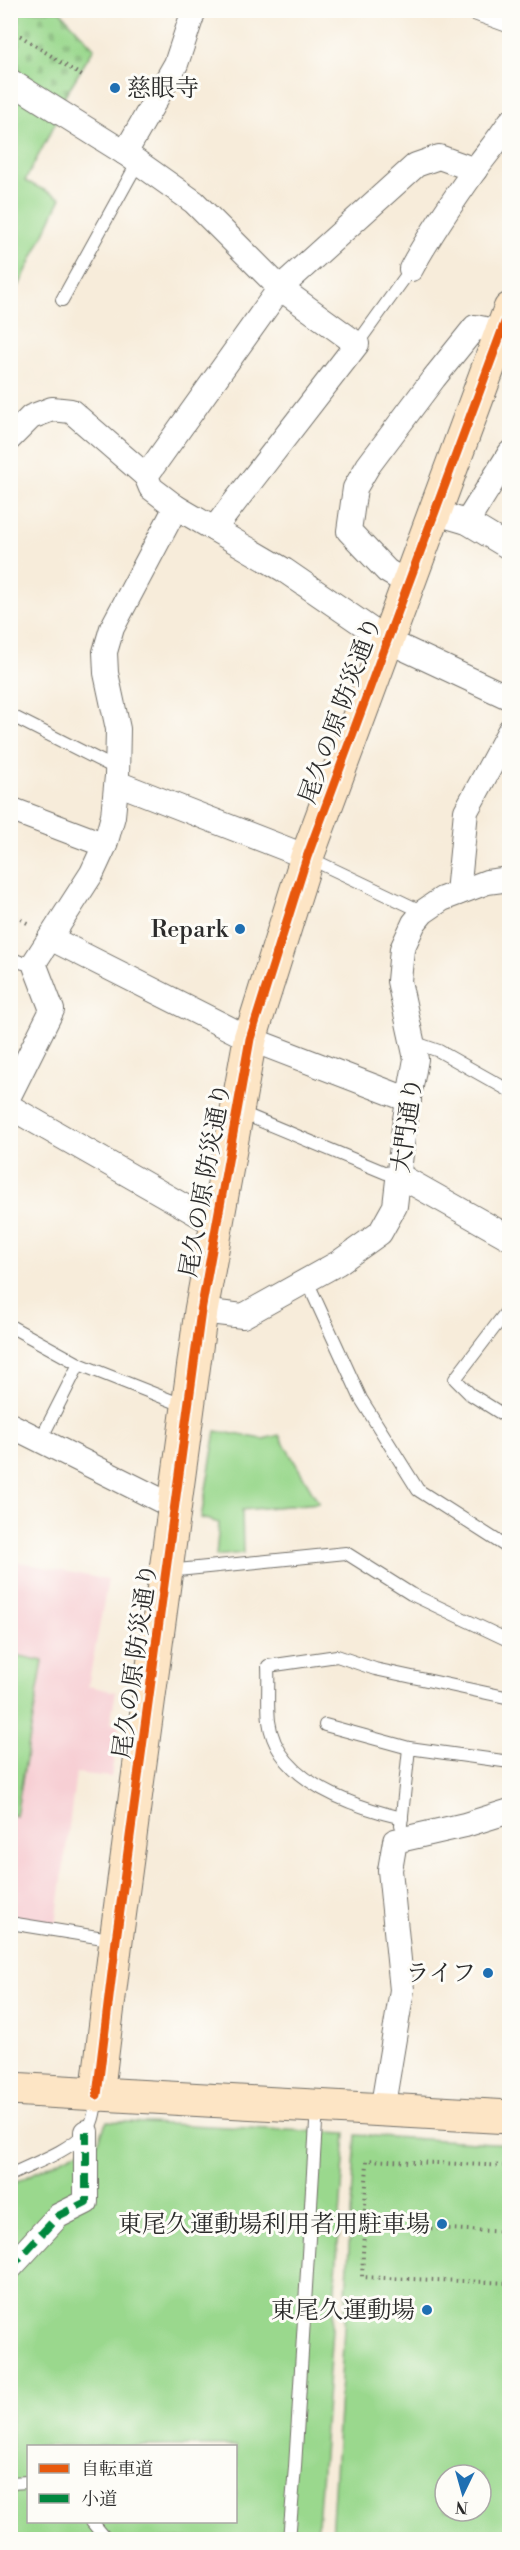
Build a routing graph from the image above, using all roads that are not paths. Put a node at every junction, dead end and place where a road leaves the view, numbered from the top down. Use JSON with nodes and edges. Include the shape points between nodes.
{"nodes":[{"id":1,"x":194,"y":10,"type":"edge"},
{"id":2,"x":463,"y":10,"type":"edge"},
{"id":3,"x":510,"y":27,"type":"edge"},
{"id":4,"x":10,"y":81,"type":"edge"},
{"id":5,"x":510,"y":122,"type":"edge"},
{"id":6,"x":502,"y":155,"type":"edge"},
{"id":7,"x":131,"y":158,"type":"junction"},
{"id":8,"x":475,"y":170,"type":"junction"},
{"id":9,"x":411,"y":269,"type":"joint"},
{"id":10,"x":280,"y":288,"type":"junction"},
{"id":11,"x":62,"y":300,"type":"dead end"},
{"id":12,"x":505,"y":321,"type":"edge"},
{"id":13,"x":357,"y":344,"type":"junction"},
{"id":14,"x":10,"y":438,"type":"edge"},
{"id":15,"x":510,"y":453,"type":"edge"},
{"id":16,"x":146,"y":476,"type":"junction"},
{"id":17,"x":176,"y":507,"type":"junction"},
{"id":18,"x":433,"y":512,"type":"junction"},
{"id":19,"x":466,"y":522,"type":"junction"},
{"id":20,"x":214,"y":529,"type":"junction"},
{"id":21,"x":510,"y":548,"type":"edge"},
{"id":22,"x":409,"y":584,"type":"junction"},
{"id":23,"x":386,"y":640,"type":"junction"},
{"id":24,"x":510,"y":698,"type":"edge"},
{"id":25,"x":10,"y":715,"type":"edge"},
{"id":26,"x":510,"y":730,"type":"edge"},
{"id":27,"x":117,"y":776,"type":"junction"},
{"id":28,"x":10,"y":809,"type":"edge"},
{"id":29,"x":105,"y":845,"type":"junction"},
{"id":30,"x":307,"y":857,"type":"junction"},
{"id":31,"x":510,"y":879,"type":"edge"},
{"id":32,"x":458,"y":893,"type":"junction"},
{"id":33,"x":423,"y":912,"type":"junction"},
{"id":34,"x":51,"y":939,"type":"junction"},
{"id":35,"x":10,"y":958,"type":"edge"},
{"id":36,"x":34,"y":963,"type":"junction"},
{"id":37,"x":250,"y":1039,"type":"junction"},
{"id":38,"x":413,"y":1042,"type":"junction"},
{"id":39,"x":12,"y":1086,"type":"edge"},
{"id":40,"x":510,"y":1091,"type":"edge"},
{"id":41,"x":409,"y":1100,"type":"junction"},
{"id":42,"x":10,"y":1107,"type":"edge"},
{"id":43,"x":237,"y":1110,"type":"junction"},
{"id":44,"x":400,"y":1176,"type":"junction"},
{"id":45,"x":215,"y":1224,"type":"junction"},
{"id":46,"x":510,"y":1238,"type":"edge"},
{"id":47,"x":307,"y":1281,"type":"junction"},
{"id":48,"x":510,"y":1307,"type":"edge"},
{"id":49,"x":201,"y":1311,"type":"junction"},
{"id":50,"x":10,"y":1326,"type":"edge"},
{"id":51,"x":79,"y":1364,"type":"junction"},
{"id":52,"x":189,"y":1407,"type":"junction"},
{"id":53,"x":510,"y":1419,"type":"edge"},
{"id":54,"x":10,"y":1425,"type":"edge"},
{"id":55,"x":40,"y":1441,"type":"junction"},
{"id":56,"x":176,"y":1508,"type":"junction"},
{"id":57,"x":510,"y":1549,"type":"edge"},
{"id":58,"x":167,"y":1571,"type":"junction"},
{"id":59,"x":510,"y":1641,"type":"edge"},
{"id":60,"x":510,"y":1698,"type":"edge"},
{"id":61,"x":326,"y":1725,"type":"dead end"},
{"id":62,"x":409,"y":1748,"type":"junction"},
{"id":63,"x":510,"y":1762,"type":"edge"},
{"id":64,"x":510,"y":1811,"type":"edge"},
{"id":65,"x":401,"y":1829,"type":"junction"},
{"id":66,"x":10,"y":1923,"type":"edge"},
{"id":67,"x":116,"y":1940,"type":"junction"},
{"id":68,"x":10,"y":2089,"type":"edge"},
{"id":69,"x":97,"y":2095,"type":"junction"},
{"id":70,"x":318,"y":2106,"type":"junction"},
{"id":71,"x":382,"y":2111,"type":"junction"},
{"id":72,"x":510,"y":2117,"type":"edge"},
{"id":73,"x":86,"y":2132,"type":"junction"},
{"id":74,"x":10,"y":2175,"type":"edge"},
{"id":75,"x":10,"y":2268,"type":"edge"},
{"id":76,"x":27,"y":2482,"type":"edge"},
{"id":77,"x":10,"y":2483,"type":"edge"},
{"id":78,"x":93,"y":2523,"type":"edge"},
{"id":79,"x":107,"y":2540,"type":"edge"},
{"id":80,"x":289,"y":2540,"type":"edge"}],
"edges":[{"from":1,"to":7,"type":"street","via":[[176,64]]},
{"from":2,"to":3,"type":"lane"},
{"from":4,"to":7,"type":"street"},
{"from":5,"to":6,"type":"street"},
{"from":6,"to":8,"type":"street"},
{"from":7,"to":10,"type":"street","via":[[194,202]]},
{"from":7,"to":11,"type":"lane"},
{"from":8,"to":9,"type":"street"},
{"from":8,"to":10,"type":"street","via":[[439,157],[416,165]]},
{"from":9,"to":13,"type":"lane"},
{"from":10,"to":13,"type":"street"},
{"from":10,"to":16,"type":"street"},
{"from":12,"to":18,"type":"street","name":"尾久の原 防災通り"},
{"from":12,"to":22,"type":"street","via":[[475,327],[355,488],[349,531],[387,572]]},
{"from":13,"to":20,"type":"street"},
{"from":14,"to":16,"type":"street","via":[[31,417],[52,409],[71,411]]},
{"from":15,"to":19,"type":"street"},
{"from":16,"to":17,"type":"street","via":[[150,488]]},
{"from":17,"to":20,"type":"street"},
{"from":17,"to":27,"type":"street","via":[[112,628],[105,652],[105,673],[118,729]]},
{"from":18,"to":19,"type":"street"},
{"from":18,"to":22,"type":"street","name":"尾久の原 防災通り"},
{"from":19,"to":21,"type":"street"},
{"from":20,"to":23,"type":"street","via":[[284,570]]},
{"from":22,"to":23,"type":"street","name":"尾久の原 防災通り"},
{"from":23,"to":24,"type":"street"},
{"from":23,"to":30,"type":"street","name":"尾久の原 防災通り"},
{"from":25,"to":27,"type":"lane"},
{"from":26,"to":32,"type":"street","via":[[466,811]]},
{"from":27,"to":29,"type":"street"},
{"from":27,"to":30,"type":"street"},
{"from":28,"to":29,"type":"street"},
{"from":29,"to":34,"type":"street"},
{"from":30,"to":33,"type":"lane"},
{"from":30,"to":37,"type":"street","name":"尾久の原 防災通り"},
{"from":31,"to":32,"type":"street","name":"大門通り","via":[[487,882]]},
{"from":32,"to":33,"type":"street","name":"大門通り"},
{"from":33,"to":38,"type":"street","name":"大門通り","via":[[402,949],[399,981]]},
{"from":34,"to":36,"type":"street"},
{"from":34,"to":37,"type":"street"},
{"from":35,"to":36,"type":"lane"},
{"from":36,"to":39,"type":"street","via":[[52,1010]]},
{"from":37,"to":41,"type":"street"},
{"from":37,"to":43,"type":"street","name":"尾久の原 防災通り"},
{"from":38,"to":40,"type":"lane","via":[[439,1051]]},
{"from":38,"to":41,"type":"street","name":"大門通り","via":[[416,1059]]},
{"from":41,"to":44,"type":"street","name":"大門通り"},
{"from":42,"to":45,"type":"street"},
{"from":43,"to":44,"type":"lane"},
{"from":43,"to":45,"type":"street","name":"尾久の原 防災通り"},
{"from":44,"to":46,"type":"street"},
{"from":44,"to":47,"type":"street","name":"大門通り","via":[[395,1206],[380,1233]]},
{"from":45,"to":49,"type":"street","name":"尾久の原 防災通り"},
{"from":47,"to":49,"type":"street","name":"大門通り","via":[[243,1316]]},
{"from":47,"to":57,"type":"lane","via":[[362,1399],[418,1490]]},
{"from":48,"to":53,"type":"lane","via":[[454,1379]]},
{"from":49,"to":52,"type":"street","name":"尾久の原 防災通り"},
{"from":50,"to":51,"type":"lane"},
{"from":51,"to":52,"type":"lane"},
{"from":51,"to":55,"type":"lane"},
{"from":52,"to":56,"type":"street","name":"尾久の原 防災通り"},
{"from":54,"to":55,"type":"street"},
{"from":55,"to":56,"type":"street"},
{"from":56,"to":58,"type":"street","name":"尾久の原 防災通り"},
{"from":58,"to":59,"type":"lane","via":[[346,1553],[411,1594]]},
{"from":58,"to":67,"type":"street","name":"尾久の原 防災通り"},
{"from":60,"to":65,"type":"lane","via":[[375,1669],[337,1656],[268,1666],[269,1723],[279,1750],[299,1774]]},
{"from":61,"to":62,"type":"lane"},
{"from":62,"to":63,"type":"lane"},
{"from":62,"to":65,"type":"lane"},
{"from":64,"to":65,"type":"street","via":[[465,1825]]},
{"from":65,"to":71,"type":"street","via":[[390,1870],[402,1990]]},
{"from":66,"to":67,"type":"lane"},
{"from":67,"to":69,"type":"street","name":"尾久の原 防災通り"},
{"from":68,"to":69,"type":"street"},
{"from":69,"to":70,"type":"street"},
{"from":69,"to":73,"type":"lane"},
{"from":70,"to":71,"type":"street"},
{"from":70,"to":80,"type":"lane"},
{"from":71,"to":72,"type":"street"},
{"from":73,"to":74,"type":"lane"},
{"from":73,"to":75,"type":"street","via":[[86,2202],[58,2216]]},
{"from":76,"to":77,"type":"lane"},
{"from":78,"to":79,"type":"lane"}]}
